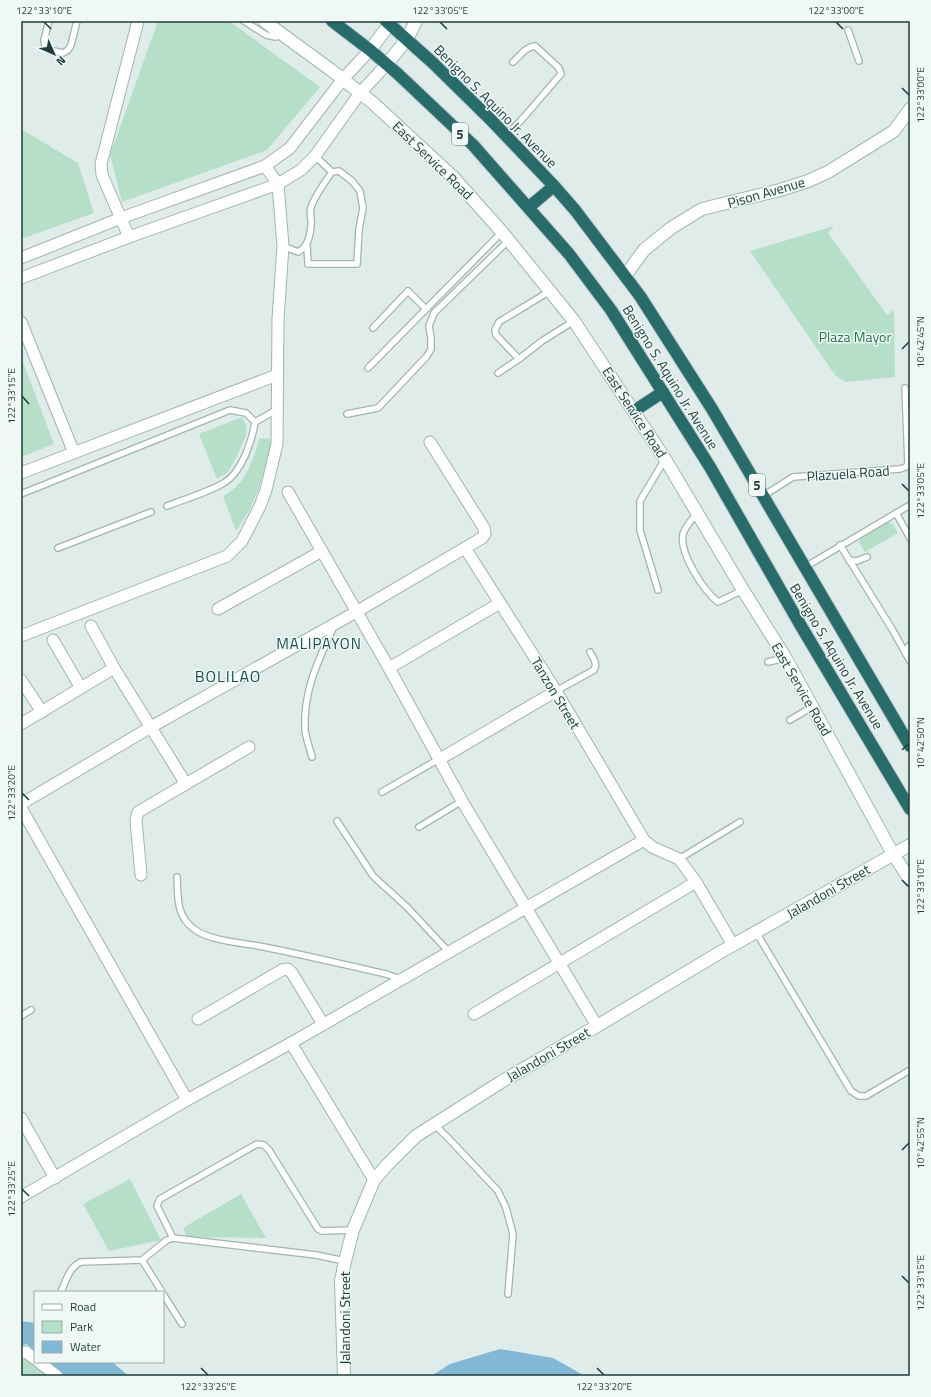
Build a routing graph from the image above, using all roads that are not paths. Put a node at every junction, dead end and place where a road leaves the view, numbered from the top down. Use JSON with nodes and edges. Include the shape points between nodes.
{"nodes":[{"id":1,"x":49,"y":21,"type":"edge"},
{"id":2,"x":77,"y":21,"type":"edge"},
{"id":3,"x":138,"y":21,"type":"edge"},
{"id":4,"x":244,"y":21,"type":"edge"},
{"id":5,"x":264,"y":21,"type":"edge"},
{"id":6,"x":332,"y":21,"type":"edge"},
{"id":7,"x":416,"y":21,"type":"edge"},
{"id":8,"x":389,"y":22,"type":"edge"},
{"id":9,"x":848,"y":30,"type":"dead end"},
{"id":10,"x":282,"y":34,"type":"junction"},
{"id":11,"x":407,"y":39,"type":"junction"},
{"id":12,"x":370,"y":50,"type":"junction"},
{"id":13,"x":860,"y":61,"type":"dead end"},
{"id":14,"x":513,"y":62,"type":"dead end"},
{"id":15,"x":387,"y":64,"type":"junction"},
{"id":16,"x":343,"y":79,"type":"junction"},
{"id":17,"x":360,"y":93,"type":"junction"},
{"id":18,"x":910,"y":109,"type":"edge"},
{"id":19,"x":506,"y":136,"type":"junction"},
{"id":20,"x":315,"y":156,"type":"junction"},
{"id":21,"x":265,"y":166,"type":"junction"},
{"id":22,"x":332,"y":172,"type":"junction"},
{"id":23,"x":278,"y":184,"type":"junction"},
{"id":24,"x":554,"y":186,"type":"junction"},
{"id":25,"x":529,"y":207,"type":"junction"},
{"id":26,"x":120,"y":218,"type":"junction"},
{"id":27,"x":506,"y":236,"type":"junction"},
{"id":28,"x":129,"y":237,"type":"junction"},
{"id":29,"x":283,"y":246,"type":"junction"},
{"id":30,"x":306,"y":246,"type":"junction"},
{"id":31,"x":21,"y":258,"type":"edge"},
{"id":32,"x":625,"y":276,"type":"junction"},
{"id":33,"x":21,"y":278,"type":"edge"},
{"id":34,"x":550,"y":290,"type":"junction"},
{"id":35,"x":426,"y":309,"type":"junction"},
{"id":36,"x":21,"y":322,"type":"edge"},
{"id":37,"x":574,"y":322,"type":"junction"},
{"id":38,"x":373,"y":328,"type":"dead end"},
{"id":39,"x":519,"y":359,"type":"junction"},
{"id":40,"x":368,"y":368,"type":"dead end"},
{"id":41,"x":498,"y":373,"type":"dead end"},
{"id":42,"x":277,"y":375,"type":"junction"},
{"id":43,"x":905,"y":388,"type":"dead end"},
{"id":44,"x":663,"y":392,"type":"junction"},
{"id":45,"x":278,"y":409,"type":"junction"},
{"id":46,"x":634,"y":411,"type":"junction"},
{"id":47,"x":347,"y":414,"type":"dead end"},
{"id":48,"x":255,"y":422,"type":"junction"},
{"id":49,"x":430,"y":442,"type":"dead end"},
{"id":50,"x":74,"y":453,"type":"junction"},
{"id":51,"x":665,"y":459,"type":"junction"},
{"id":52,"x":21,"y":473,"type":"edge"},
{"id":53,"x":288,"y":492,"type":"dead end"},
{"id":54,"x":21,"y":494,"type":"edge"},
{"id":55,"x":763,"y":496,"type":"junction"},
{"id":56,"x":910,"y":505,"type":"edge"},
{"id":57,"x":167,"y":506,"type":"dead end"},
{"id":58,"x":151,"y":512,"type":"dead end"},
{"id":59,"x":697,"y":512,"type":"junction"},
{"id":60,"x":896,"y":513,"type":"junction"},
{"id":61,"x":910,"y":538,"type":"edge"},
{"id":62,"x":840,"y":546,"type":"junction"},
{"id":63,"x":58,"y":548,"type":"dead end"},
{"id":64,"x":465,"y":548,"type":"junction"},
{"id":65,"x":322,"y":551,"type":"junction"},
{"id":66,"x":867,"y":557,"type":"dead end"},
{"id":67,"x":849,"y":560,"type":"junction"},
{"id":68,"x":805,"y":567,"type":"junction"},
{"id":69,"x":658,"y":590,"type":"dead end"},
{"id":70,"x":743,"y":590,"type":"junction"},
{"id":71,"x":500,"y":603,"type":"junction"},
{"id":72,"x":218,"y":609,"type":"dead end"},
{"id":73,"x":356,"y":612,"type":"junction"},
{"id":74,"x":335,"y":624,"type":"junction"},
{"id":75,"x":91,"y":626,"type":"dead end"},
{"id":76,"x":21,"y":636,"type":"edge"},
{"id":77,"x":53,"y":640,"type":"dead end"},
{"id":78,"x":910,"y":644,"type":"edge"},
{"id":79,"x":590,"y":652,"type":"dead end"},
{"id":80,"x":906,"y":654,"type":"junction"},
{"id":81,"x":785,"y":657,"type":"junction"},
{"id":82,"x":910,"y":661,"type":"edge"},
{"id":83,"x":768,"y":662,"type":"dead end"},
{"id":84,"x":114,"y":668,"type":"junction"},
{"id":85,"x":389,"y":668,"type":"junction"},
{"id":86,"x":21,"y":680,"type":"edge"},
{"id":87,"x":81,"y":688,"type":"junction"},
{"id":88,"x":556,"y":691,"type":"junction"},
{"id":89,"x":813,"y":706,"type":"junction"},
{"id":90,"x":42,"y":712,"type":"junction"},
{"id":91,"x":790,"y":720,"type":"dead end"},
{"id":92,"x":21,"y":724,"type":"edge"},
{"id":93,"x":151,"y":727,"type":"junction"},
{"id":94,"x":249,"y":746,"type":"dead end"},
{"id":95,"x":910,"y":746,"type":"edge"},
{"id":96,"x":312,"y":757,"type":"dead end"},
{"id":97,"x":440,"y":759,"type":"junction"},
{"id":98,"x":186,"y":784,"type":"junction"},
{"id":99,"x":382,"y":792,"type":"dead end"},
{"id":100,"x":462,"y":801,"type":"junction"},
{"id":101,"x":21,"y":804,"type":"edge"},
{"id":102,"x":21,"y":808,"type":"edge"},
{"id":103,"x":910,"y":809,"type":"edge"},
{"id":104,"x":336,"y":821,"type":"dead end"},
{"id":105,"x":740,"y":822,"type":"dead end"},
{"id":106,"x":419,"y":827,"type":"dead end"},
{"id":107,"x":644,"y":840,"type":"junction"},
{"id":108,"x":910,"y":845,"type":"edge"},
{"id":109,"x":893,"y":854,"type":"junction"},
{"id":110,"x":679,"y":859,"type":"junction"},
{"id":111,"x":141,"y":875,"type":"dead end"},
{"id":112,"x":177,"y":877,"type":"dead end"},
{"id":113,"x":910,"y":880,"type":"edge"},
{"id":114,"x":696,"y":882,"type":"junction"},
{"id":115,"x":526,"y":908,"type":"junction"},
{"id":116,"x":756,"y":932,"type":"junction"},
{"id":117,"x":734,"y":945,"type":"junction"},
{"id":118,"x":448,"y":951,"type":"junction"},
{"id":119,"x":560,"y":963,"type":"junction"},
{"id":120,"x":401,"y":979,"type":"junction"},
{"id":121,"x":31,"y":1010,"type":"dead end"},
{"id":122,"x":474,"y":1014,"type":"dead end"},
{"id":123,"x":21,"y":1016,"type":"edge"},
{"id":124,"x":198,"y":1019,"type":"dead end"},
{"id":125,"x":323,"y":1024,"type":"junction"},
{"id":126,"x":597,"y":1026,"type":"junction"},
{"id":127,"x":291,"y":1043,"type":"junction"},
{"id":128,"x":910,"y":1070,"type":"edge"},
{"id":129,"x":187,"y":1100,"type":"junction"},
{"id":130,"x":21,"y":1118,"type":"edge"},
{"id":131,"x":434,"y":1124,"type":"junction"},
{"id":132,"x":56,"y":1178,"type":"junction"},
{"id":133,"x":374,"y":1180,"type":"junction"},
{"id":134,"x":21,"y":1197,"type":"edge"},
{"id":135,"x":353,"y":1230,"type":"junction"},
{"id":136,"x":173,"y":1238,"type":"junction"},
{"id":137,"x":142,"y":1260,"type":"junction"},
{"id":138,"x":345,"y":1262,"type":"junction"},
{"id":139,"x":60,"y":1291,"type":"edge"},
{"id":140,"x":161,"y":1291,"type":"edge"},
{"id":141,"x":508,"y":1294,"type":"dead end"},
{"id":142,"x":164,"y":1296,"type":"edge"},
{"id":143,"x":182,"y":1324,"type":"dead end"},
{"id":144,"x":21,"y":1352,"type":"edge"},
{"id":145,"x":34,"y":1358,"type":"edge"},
{"id":146,"x":40,"y":1363,"type":"edge"},
{"id":147,"x":57,"y":1376,"type":"edge"},
{"id":148,"x":344,"y":1376,"type":"edge"}],
"edges":[{"from":1,"to":2,"type":"lane","via":[[44,40],[45,47],[63,53],[71,45]]},
{"from":3,"to":26,"type":"street","via":[[101,164],[102,175]]},
{"from":4,"to":10,"type":"lane","via":[[266,35],[276,37]]},
{"from":5,"to":10,"type":"street","name":"East Service Road"},
{"from":6,"to":12,"type":"highway","name":"Benigno S. Aquino Jr. Avenue","number":"5"},
{"from":7,"to":11,"type":"street"},
{"from":8,"to":11,"type":"highway","name":"Benigno S. Aquino Jr. Avenue","number":"5"},
{"from":8,"to":12,"type":"street"},
{"from":9,"to":13,"type":"lane"},
{"from":10,"to":16,"type":"street","name":"East Service Road"},
{"from":11,"to":15,"type":"street"},
{"from":11,"to":19,"type":"highway","name":"Benigno S. Aquino Jr. Avenue","number":"5"},
{"from":12,"to":15,"type":"highway","name":"Benigno S. Aquino Jr. Avenue","number":"5"},
{"from":12,"to":16,"type":"street"},
{"from":14,"to":19,"type":"lane","via":[[530,46],[535,46],[547,55],[561,74],[530,112]]},
{"from":15,"to":17,"type":"street"},
{"from":15,"to":25,"type":"highway","name":"Benigno S. Aquino Jr. Avenue","number":"5","via":[[473,145]]},
{"from":16,"to":17,"type":"street","name":"East Service Road"},
{"from":16,"to":21,"type":"street","via":[[290,148]]},
{"from":17,"to":20,"type":"street"},
{"from":17,"to":27,"type":"street","name":"East Service Road","via":[[453,178]]},
{"from":18,"to":32,"type":"street","name":"Pison Avenue","via":[[894,131],[828,172],[780,190],[702,208],[644,250]]},
{"from":19,"to":24,"type":"highway","name":"Benigno S. Aquino Jr. Avenue","number":"5"},
{"from":20,"to":22,"type":"lane"},
{"from":20,"to":23,"type":"street","via":[[301,170]]},
{"from":21,"to":23,"type":"street"},
{"from":21,"to":26,"type":"street"},
{"from":22,"to":30,"type":"lane","via":[[310,209],[311,226]]},
{"from":22,"to":30,"type":"lane","via":[[339,171],[360,191],[363,208],[357,264],[308,264]]},
{"from":23,"to":28,"type":"street"},
{"from":23,"to":29,"type":"street"},
{"from":24,"to":25,"type":"highway"},
{"from":24,"to":32,"type":"highway","name":"Benigno S. Aquino Jr. Avenue","number":"5"},
{"from":25,"to":44,"type":"highway","name":"Benigno S. Aquino Jr. Avenue","number":"5","via":[[569,254],[611,310]]},
{"from":26,"to":28,"type":"street"},
{"from":26,"to":31,"type":"street"},
{"from":27,"to":34,"type":"street","name":"East Service Road"},
{"from":27,"to":35,"type":"lane"},
{"from":27,"to":47,"type":"lane","via":[[434,313],[429,326],[431,349],[427,356],[378,408]]},
{"from":28,"to":33,"type":"street"},
{"from":29,"to":30,"type":"lane","via":[[298,252]]},
{"from":29,"to":42,"type":"street"},
{"from":32,"to":55,"type":"highway","name":"Benigno S. Aquino Jr. Avenue","number":"5","via":[[683,362]]},
{"from":34,"to":37,"type":"street","name":"East Service Road"},
{"from":34,"to":39,"type":"lane","via":[[496,325],[496,334]]},
{"from":35,"to":38,"type":"lane","via":[[408,291]]},
{"from":35,"to":40,"type":"lane"},
{"from":36,"to":50,"type":"street"},
{"from":37,"to":39,"type":"lane","via":[[542,341]]},
{"from":37,"to":46,"type":"street","name":"East Service Road"},
{"from":39,"to":41,"type":"lane"},
{"from":42,"to":45,"type":"street"},
{"from":42,"to":50,"type":"street"},
{"from":43,"to":55,"type":"lane","name":"Plazuela Road","via":[[908,463],[906,467],[793,477]]},
{"from":44,"to":46,"type":"highway"},
{"from":44,"to":103,"type":"highway","name":"Benigno S. Aquino Jr. Avenue","number":"5","via":[[710,467]]},
{"from":45,"to":48,"type":"lane"},
{"from":45,"to":76,"type":"street","via":[[277,444],[266,490],[242,541],[232,552]]},
{"from":46,"to":51,"type":"street","name":"East Service Road"},
{"from":48,"to":54,"type":"lane","via":[[246,413],[230,410]]},
{"from":48,"to":57,"type":"lane","via":[[252,436],[237,471],[225,482]]},
{"from":49,"to":64,"type":"street","via":[[484,528],[485,534],[482,538]]},
{"from":50,"to":52,"type":"street"},
{"from":51,"to":59,"type":"street","name":"East Service Road"},
{"from":51,"to":69,"type":"lane","via":[[640,501],[640,530]]},
{"from":53,"to":65,"type":"street"},
{"from":55,"to":68,"type":"highway","name":"Benigno S. Aquino Jr. Avenue","number":"5"},
{"from":56,"to":60,"type":"lane"},
{"from":58,"to":63,"type":"lane"},
{"from":59,"to":70,"type":"street","name":"East Service Road"},
{"from":59,"to":70,"type":"lane","via":[[683,533],[689,565],[718,602]]},
{"from":60,"to":61,"type":"lane"},
{"from":60,"to":62,"type":"lane"},
{"from":62,"to":67,"type":"lane"},
{"from":62,"to":68,"type":"lane"},
{"from":64,"to":71,"type":"street","name":"Tanzon Street"},
{"from":64,"to":73,"type":"street"},
{"from":65,"to":72,"type":"street"},
{"from":65,"to":73,"type":"street"},
{"from":66,"to":67,"type":"lane","via":[[857,561]]},
{"from":67,"to":80,"type":"lane"},
{"from":68,"to":95,"type":"highway","name":"Benigno S. Aquino Jr. Avenue","number":"5"},
{"from":70,"to":81,"type":"street","name":"East Service Road"},
{"from":71,"to":85,"type":"street"},
{"from":71,"to":88,"type":"street","name":"Tanzon Street"},
{"from":73,"to":74,"type":"street"},
{"from":73,"to":85,"type":"street"},
{"from":74,"to":93,"type":"street"},
{"from":74,"to":96,"type":"lane","via":[[310,682],[306,702],[305,731]]},
{"from":75,"to":84,"type":"street"},
{"from":77,"to":87,"type":"street"},
{"from":78,"to":80,"type":"lane"},
{"from":79,"to":88,"type":"lane","via":[[596,666],[594,670]]},
{"from":80,"to":82,"type":"lane"},
{"from":81,"to":83,"type":"lane"},
{"from":81,"to":89,"type":"street","name":"East Service Road"},
{"from":84,"to":87,"type":"street"},
{"from":84,"to":93,"type":"street"},
{"from":85,"to":97,"type":"street"},
{"from":86,"to":90,"type":"street"},
{"from":87,"to":90,"type":"street"},
{"from":88,"to":97,"type":"street"},
{"from":88,"to":107,"type":"street","name":"Tanzon Street"},
{"from":89,"to":91,"type":"lane"},
{"from":89,"to":109,"type":"street","name":"East Service Road"},
{"from":90,"to":92,"type":"street"},
{"from":93,"to":98,"type":"street"},
{"from":93,"to":101,"type":"street"},
{"from":94,"to":98,"type":"street"},
{"from":97,"to":99,"type":"lane"},
{"from":97,"to":100,"type":"street"},
{"from":98,"to":111,"type":"street","via":[[138,812],[136,820]]},
{"from":100,"to":106,"type":"lane"},
{"from":100,"to":115,"type":"street"},
{"from":102,"to":129,"type":"street"},
{"from":104,"to":118,"type":"lane","via":[[373,876],[407,906]]},
{"from":105,"to":110,"type":"lane"},
{"from":107,"to":110,"type":"street","via":[[652,847]]},
{"from":107,"to":115,"type":"street"},
{"from":108,"to":109,"type":"street","name":"Jalandoni Street"},
{"from":109,"to":113,"type":"street","name":"East Service Road"},
{"from":109,"to":116,"type":"street","name":"Jalandoni Street"},
{"from":110,"to":114,"type":"street"},
{"from":112,"to":120,"type":"lane","via":[[180,911],[194,930],[207,936]]},
{"from":114,"to":117,"type":"street"},
{"from":114,"to":119,"type":"street"},
{"from":115,"to":118,"type":"street"},
{"from":115,"to":119,"type":"street"},
{"from":116,"to":117,"type":"street","name":"Jalandoni Street"},
{"from":116,"to":128,"type":"lane","via":[[851,1091],[859,1096],[866,1096]]},
{"from":117,"to":126,"type":"street","name":"Jalandoni Street"},
{"from":118,"to":120,"type":"street"},
{"from":119,"to":122,"type":"street"},
{"from":119,"to":126,"type":"street"},
{"from":120,"to":125,"type":"street"},
{"from":121,"to":123,"type":"lane"},
{"from":124,"to":125,"type":"street","via":[[282,970],[288,969]]},
{"from":125,"to":127,"type":"street"},
{"from":126,"to":131,"type":"street","name":"Jalandoni Street"},
{"from":127,"to":129,"type":"street"},
{"from":127,"to":133,"type":"street"},
{"from":129,"to":132,"type":"street"},
{"from":130,"to":132,"type":"street"},
{"from":131,"to":133,"type":"street","name":"Jalandoni Street","via":[[416,1136]]},
{"from":131,"to":141,"type":"lane","via":[[498,1191],[506,1208],[513,1234]]},
{"from":132,"to":134,"type":"street"},
{"from":133,"to":135,"type":"street","name":"Jalandoni Street"},
{"from":135,"to":136,"type":"lane","via":[[318,1229],[269,1150],[264,1145],[257,1144],[160,1199],[157,1206]]},
{"from":135,"to":138,"type":"street","name":"Jalandoni Street"},
{"from":136,"to":137,"type":"lane"},
{"from":136,"to":138,"type":"lane","via":[[316,1255]]},
{"from":137,"to":139,"type":"lane","via":[[81,1262],[72,1267]]},
{"from":137,"to":140,"type":"lane"},
{"from":138,"to":148,"type":"street","name":"Jalandoni Street","via":[[341,1281]]},
{"from":142,"to":143,"type":"lane"},
{"from":144,"to":145,"type":"street","via":[[26,1352]]},
{"from":146,"to":147,"type":"street"}]}
